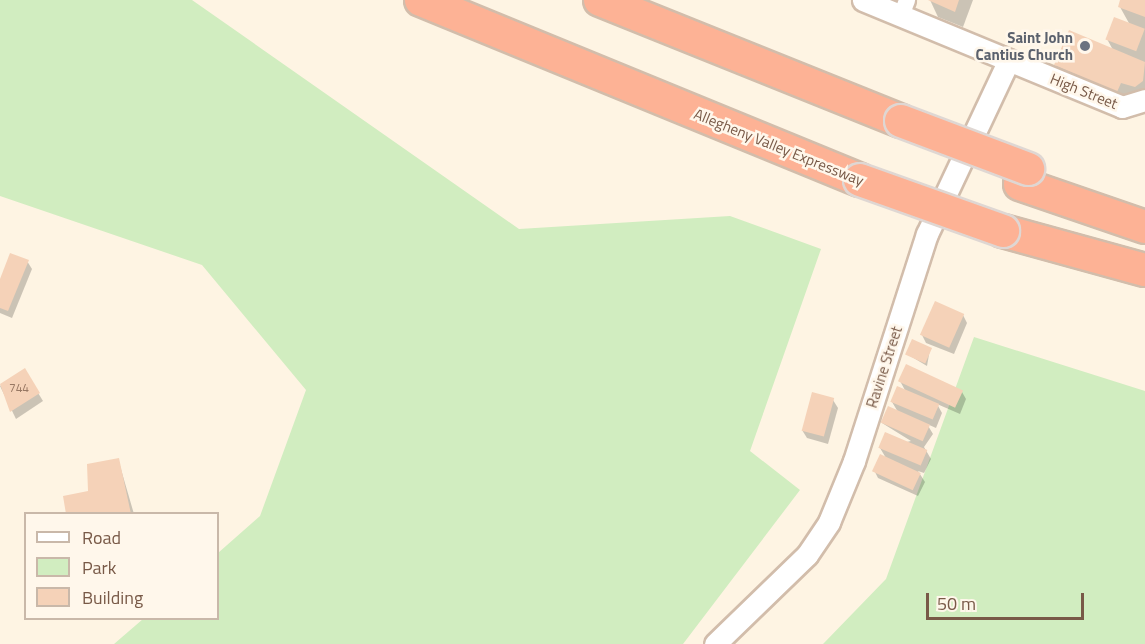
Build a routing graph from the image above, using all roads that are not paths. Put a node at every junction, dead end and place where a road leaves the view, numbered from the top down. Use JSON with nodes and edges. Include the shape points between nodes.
{"nodes":[{"id":1,"x":421,"y":0,"type":"edge"},
{"id":2,"x":600,"y":0,"type":"edge"},
{"id":3,"x":863,"y":0,"type":"edge"},
{"id":4,"x":904,"y":8,"type":"edge"},
{"id":5,"x":1009,"y":60,"type":"junction"},
{"id":6,"x":1142,"y":102,"type":"edge"},
{"id":7,"x":1024,"y":177,"type":"junction"},
{"id":8,"x":1145,"y":205,"type":"edge"},
{"id":9,"x":1145,"y":227,"type":"edge"},
{"id":10,"x":1077,"y":254,"type":"junction"},
{"id":11,"x":1145,"y":270,"type":"edge"},
{"id":12,"x":1145,"y":277,"type":"edge"},
{"id":13,"x":715,"y":644,"type":"edge"}],
"edges":[{"from":1,"to":10,"type":"highway","name":"Allegheny Valley Expressway","bridge":true,"via":[[860,180]]},
{"from":2,"to":7,"type":"highway","bridge":true,"via":[[707,43],[898,129]]},
{"from":3,"to":4,"type":"street","name":"High Street"},
{"from":4,"to":5,"type":"street","name":"High Street"},
{"from":5,"to":6,"type":"street","name":"High Street","via":[[1122,107]]},
{"from":5,"to":13,"type":"street","name":"Ravine Street","via":[[927,234],[854,461],[829,522],[807,555]]},
{"from":7,"to":8,"type":"highway"},
{"from":7,"to":9,"type":"highway"},
{"from":10,"to":11,"type":"highway","name":"Allegheny Valley Expressway"},
{"from":10,"to":12,"type":"highway"}]}
